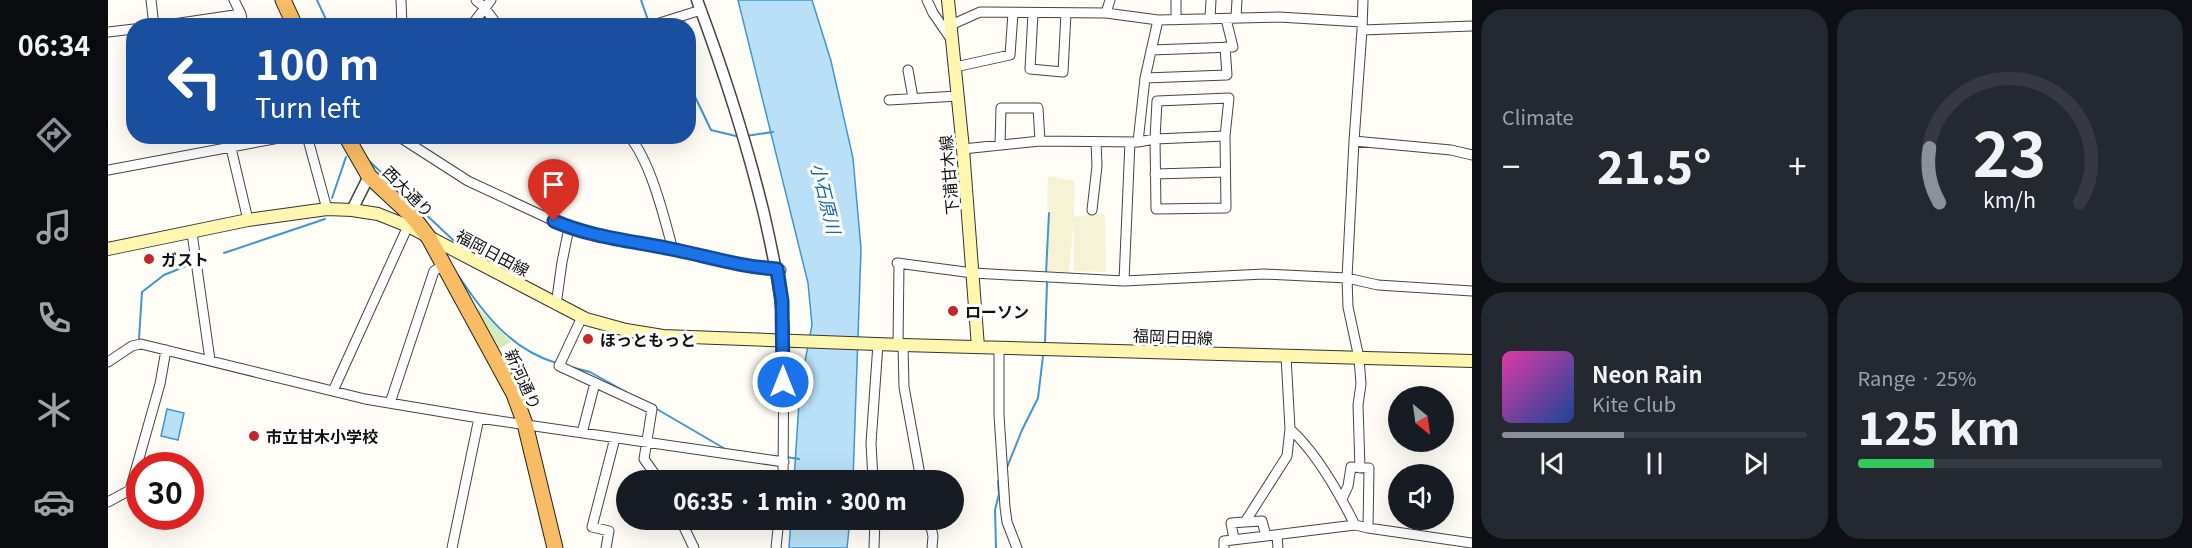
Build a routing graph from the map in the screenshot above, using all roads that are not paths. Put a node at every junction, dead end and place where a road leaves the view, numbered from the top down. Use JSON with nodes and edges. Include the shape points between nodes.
{"nodes":[{"id":1,"x":151,"y":0,"type":"edge"},
{"id":2,"x":234,"y":0,"type":"edge"},
{"id":3,"x":283,"y":0,"type":"edge"},
{"id":4,"x":401,"y":0,"type":"edge"},
{"id":5,"x":476,"y":0,"type":"edge"},
{"id":6,"x":927,"y":0,"type":"edge"},
{"id":7,"x":948,"y":0,"type":"edge"},
{"id":8,"x":1110,"y":0,"type":"edge"},
{"id":9,"x":1176,"y":0,"type":"edge"},
{"id":10,"x":1211,"y":0,"type":"edge"},
{"id":11,"x":1237,"y":0,"type":"edge"},
{"id":12,"x":1363,"y":0,"type":"edge"},
{"id":13,"x":488,"y":4,"type":"edge"},
{"id":14,"x":699,"y":5,"type":"edge"},
{"id":15,"x":1013,"y":13,"type":"junction"},
{"id":16,"x":1033,"y":13,"type":"junction"},
{"id":17,"x":1066,"y":13,"type":"junction"},
{"id":18,"x":1106,"y":13,"type":"junction"},
{"id":19,"x":242,"y":14,"type":"junction"},
{"id":20,"x":1236,"y":17,"type":"junction"},
{"id":21,"x":153,"y":18,"type":"edge"},
{"id":22,"x":215,"y":18,"type":"edge"},
{"id":23,"x":242,"y":18,"type":"edge"},
{"id":24,"x":291,"y":18,"type":"edge"},
{"id":25,"x":402,"y":18,"type":"edge"},
{"id":26,"x":477,"y":18,"type":"edge"},
{"id":27,"x":494,"y":18,"type":"edge"},
{"id":28,"x":669,"y":18,"type":"edge"},
{"id":29,"x":1210,"y":19,"type":"junction"},
{"id":30,"x":1226,"y":19,"type":"junction"},
{"id":31,"x":1158,"y":20,"type":"junction"},
{"id":32,"x":1176,"y":20,"type":"junction"},
{"id":33,"x":951,"y":25,"type":"junction"},
{"id":34,"x":1362,"y":26,"type":"junction"},
{"id":35,"x":1472,"y":27,"type":"edge"},
{"id":36,"x":126,"y":30,"type":"edge"},
{"id":37,"x":108,"y":32,"type":"edge"},
{"id":38,"x":952,"y":41,"type":"junction"},
{"id":39,"x":1225,"y":47,"type":"junction"},
{"id":40,"x":1151,"y":50,"type":"junction"},
{"id":41,"x":955,"y":67,"type":"junction"},
{"id":42,"x":908,"y":70,"type":"dead end"},
{"id":43,"x":1145,"y":78,"type":"junction"},
{"id":44,"x":958,"y":96,"type":"junction"},
{"id":45,"x":913,"y":98,"type":"junction"},
{"id":46,"x":889,"y":99,"type":"dead end"},
{"id":47,"x":1225,"y":136,"type":"junction"},
{"id":48,"x":1155,"y":139,"type":"junction"},
{"id":49,"x":1040,"y":141,"type":"junction"},
{"id":50,"x":1354,"y":141,"type":"junction"},
{"id":51,"x":1096,"y":142,"type":"junction"},
{"id":52,"x":1134,"y":142,"type":"junction"},
{"id":53,"x":244,"y":144,"type":"edge"},
{"id":54,"x":309,"y":144,"type":"edge"},
{"id":55,"x":351,"y":144,"type":"edge"},
{"id":56,"x":412,"y":144,"type":"edge"},
{"id":57,"x":634,"y":144,"type":"edge"},
{"id":58,"x":1000,"y":145,"type":"junction"},
{"id":59,"x":231,"y":148,"type":"junction"},
{"id":60,"x":963,"y":149,"type":"junction"},
{"id":61,"x":1472,"y":154,"type":"edge"},
{"id":62,"x":108,"y":170,"type":"edge"},
{"id":63,"x":1225,"y":172,"type":"junction"},
{"id":64,"x":1155,"y":174,"type":"junction"},
{"id":65,"x":369,"y":176,"type":"junction"},
{"id":66,"x":327,"y":209,"type":"junction"},
{"id":67,"x":352,"y":210,"type":"junction"},
{"id":68,"x":1092,"y":210,"type":"dead end"},
{"id":69,"x":248,"y":220,"type":"junction"},
{"id":70,"x":408,"y":226,"type":"junction"},
{"id":71,"x":569,"y":228,"type":"junction"},
{"id":72,"x":192,"y":232,"type":"junction"},
{"id":73,"x":429,"y":238,"type":"junction"},
{"id":74,"x":108,"y":249,"type":"edge"},
{"id":75,"x":674,"y":250,"type":"junction"},
{"id":76,"x":443,"y":265,"type":"junction"},
{"id":77,"x":779,"y":269,"type":"junction"},
{"id":78,"x":973,"y":273,"type":"junction"},
{"id":79,"x":1347,"y":278,"type":"junction"},
{"id":80,"x":1124,"y":281,"type":"junction"},
{"id":81,"x":1472,"y":291,"type":"edge"},
{"id":82,"x":556,"y":305,"type":"junction"},
{"id":83,"x":582,"y":317,"type":"junction"},
{"id":84,"x":788,"y":341,"type":"junction"},
{"id":85,"x":876,"y":344,"type":"junction"},
{"id":86,"x":901,"y":345,"type":"junction"},
{"id":87,"x":978,"y":347,"type":"junction"},
{"id":88,"x":999,"y":348,"type":"junction"},
{"id":89,"x":166,"y":350,"type":"junction"},
{"id":90,"x":1286,"y":356,"type":"junction"},
{"id":91,"x":1359,"y":358,"type":"junction"},
{"id":92,"x":210,"y":360,"type":"junction"},
{"id":93,"x":1472,"y":361,"type":"edge"},
{"id":94,"x":108,"y":362,"type":"edge"},
{"id":95,"x":595,"y":383,"type":"junction"},
{"id":96,"x":333,"y":391,"type":"junction"},
{"id":97,"x":390,"y":403,"type":"junction"},
{"id":98,"x":479,"y":418,"type":"junction"},
{"id":99,"x":525,"y":424,"type":"junction"},
{"id":100,"x":1290,"y":429,"type":"junction"},
{"id":101,"x":582,"y":433,"type":"junction"},
{"id":102,"x":615,"y":438,"type":"junction"},
{"id":103,"x":646,"y":442,"type":"junction"},
{"id":104,"x":784,"y":462,"type":"junction"},
{"id":105,"x":1360,"y":468,"type":"junction"},
{"id":106,"x":652,"y":470,"type":"edge"},
{"id":107,"x":784,"y":470,"type":"edge"},
{"id":108,"x":873,"y":470,"type":"edge"},
{"id":109,"x":919,"y":470,"type":"edge"},
{"id":110,"x":1342,"y":499,"type":"junction"},
{"id":111,"x":108,"y":502,"type":"edge"},
{"id":112,"x":1245,"y":522,"type":"junction"},
{"id":113,"x":1354,"y":525,"type":"junction"},
{"id":114,"x":1368,"y":528,"type":"junction"},
{"id":115,"x":685,"y":530,"type":"edge"},
{"id":116,"x":778,"y":530,"type":"edge"},
{"id":117,"x":875,"y":530,"type":"edge"},
{"id":118,"x":932,"y":530,"type":"edge"},
{"id":119,"x":1277,"y":535,"type":"junction"},
{"id":120,"x":933,"y":536,"type":"junction"},
{"id":121,"x":1266,"y":536,"type":"junction"},
{"id":122,"x":1424,"y":536,"type":"junction"},
{"id":123,"x":1234,"y":539,"type":"junction"},
{"id":124,"x":1444,"y":544,"type":"edge"},
{"id":125,"x":1467,"y":544,"type":"edge"},
{"id":126,"x":452,"y":548,"type":"edge"},
{"id":127,"x":555,"y":548,"type":"edge"},
{"id":128,"x":606,"y":548,"type":"edge"},
{"id":129,"x":694,"y":548,"type":"edge"},
{"id":130,"x":776,"y":548,"type":"edge"},
{"id":131,"x":874,"y":548,"type":"edge"},
{"id":132,"x":932,"y":548,"type":"edge"},
{"id":133,"x":941,"y":548,"type":"edge"},
{"id":134,"x":1017,"y":548,"type":"edge"},
{"id":135,"x":1224,"y":548,"type":"edge"},
{"id":136,"x":1278,"y":548,"type":"edge"},
{"id":137,"x":1424,"y":548,"type":"edge"}],
"edges":[{"from":1,"to":21,"type":"street"},
{"from":2,"to":19,"type":"street"},
{"from":3,"to":24,"type":"highway"},
{"from":4,"to":25,"type":"street"},
{"from":5,"to":13,"type":"street"},
{"from":6,"to":38,"type":"street"},
{"from":7,"to":33,"type":"main road","name":"下浦甘木線"},
{"from":8,"to":18,"type":"street"},
{"from":9,"to":32,"type":"street"},
{"from":10,"to":29,"type":"street"},
{"from":11,"to":20,"type":"street"},
{"from":12,"to":34,"type":"street"},
{"from":13,"to":26,"type":"street"},
{"from":13,"to":27,"type":"street"},
{"from":14,"to":28,"type":"street"},
{"from":14,"to":77,"type":"street","via":[[739,117]]},
{"from":15,"to":16,"type":"street"},
{"from":15,"to":33,"type":"street","via":[[980,12]]},
{"from":15,"to":41,"type":"street","via":[[1010,55]]},
{"from":16,"to":17,"type":"street"},
{"from":16,"to":17,"type":"street","via":[[1030,69],[1063,72]]},
{"from":17,"to":18,"type":"street"},
{"from":18,"to":31,"type":"street"},
{"from":19,"to":22,"type":"street"},
{"from":19,"to":23,"type":"street"},
{"from":20,"to":30,"type":"street"},
{"from":20,"to":34,"type":"street","via":[[1279,17]]},
{"from":29,"to":30,"type":"street"},
{"from":29,"to":32,"type":"street"},
{"from":30,"to":39,"type":"street","via":[[1233,46]]},
{"from":31,"to":32,"type":"street"},
{"from":31,"to":40,"type":"street"},
{"from":33,"to":38,"type":"main road","name":"下浦甘木線"},
{"from":34,"to":35,"type":"street"},
{"from":34,"to":50,"type":"street"},
{"from":36,"to":37,"type":"street"},
{"from":38,"to":41,"type":"main road","name":"下浦甘木線"},
{"from":39,"to":40,"type":"street"},
{"from":39,"to":43,"type":"street","via":[[1227,75]]},
{"from":40,"to":43,"type":"street"},
{"from":41,"to":44,"type":"main road","name":"下浦甘木線"},
{"from":42,"to":45,"type":"street"},
{"from":43,"to":52,"type":"street"},
{"from":44,"to":45,"type":"street"},
{"from":44,"to":60,"type":"main road","name":"下浦甘木線"},
{"from":45,"to":46,"type":"street"},
{"from":47,"to":48,"type":"street"},
{"from":47,"to":48,"type":"street","via":[[1229,98],[1157,101]]},
{"from":47,"to":63,"type":"street"},
{"from":48,"to":52,"type":"street"},
{"from":48,"to":64,"type":"street"},
{"from":49,"to":51,"type":"street"},
{"from":49,"to":58,"type":"street"},
{"from":49,"to":58,"type":"street","via":[[1038,108],[1001,108]]},
{"from":50,"to":61,"type":"street"},
{"from":50,"to":79,"type":"street"},
{"from":51,"to":52,"type":"street"},
{"from":51,"to":68,"type":"street"},
{"from":52,"to":80,"type":"street"},
{"from":53,"to":59,"type":"street"},
{"from":54,"to":66,"type":"street"},
{"from":55,"to":65,"type":"highway","name":"西大通り"},
{"from":56,"to":71,"type":"street","via":[[468,181]]},
{"from":57,"to":75,"type":"street","via":[[642,155]]},
{"from":58,"to":60,"type":"street"},
{"from":59,"to":62,"type":"street"},
{"from":59,"to":69,"type":"street"},
{"from":60,"to":78,"type":"main road","name":"下浦甘木線"},
{"from":63,"to":64,"type":"street"},
{"from":63,"to":64,"type":"street","via":[[1226,208],[1156,209]]},
{"from":65,"to":67,"type":"street"},
{"from":65,"to":73,"type":"highway","name":"西大通り","via":[[413,217]]},
{"from":66,"to":67,"type":"main road","name":"福岡日田線"},
{"from":66,"to":69,"type":"main road","name":"福岡日田線"},
{"from":67,"to":70,"type":"main road","name":"福岡日田線","via":[[378,214]]},
{"from":69,"to":72,"type":"main road","name":"福岡日田線"},
{"from":70,"to":73,"type":"main road","name":"福岡日田線"},
{"from":70,"to":96,"type":"street"},
{"from":71,"to":75,"type":"street"},
{"from":71,"to":82,"type":"street"},
{"from":72,"to":74,"type":"main road","name":"福岡日田線"},
{"from":72,"to":92,"type":"street"},
{"from":73,"to":76,"type":"highway","name":"新河通り"},
{"from":73,"to":82,"type":"main road","name":"福岡日田線"},
{"from":75,"to":77,"type":"street","via":[[754,268]]},
{"from":76,"to":97,"type":"street","via":[[434,271]]},
{"from":76,"to":99,"type":"highway","name":"新河通り","via":[[514,394]]},
{"from":77,"to":84,"type":"street"},
{"from":78,"to":80,"type":"street"},
{"from":78,"to":86,"type":"street","via":[[898,263]]},
{"from":78,"to":87,"type":"main road","name":"下浦甘木線"},
{"from":79,"to":80,"type":"street","via":[[1264,274]]},
{"from":79,"to":81,"type":"street","via":[[1378,285]]},
{"from":79,"to":91,"type":"street","via":[[1348,307]]},
{"from":82,"to":83,"type":"main road","name":"福岡日田線"},
{"from":83,"to":84,"type":"main road","name":"福岡日田線","via":[[663,336]]},
{"from":83,"to":95,"type":"street","via":[[559,366]]},
{"from":84,"to":85,"type":"main road","name":"福岡日田線"},
{"from":84,"to":104,"type":"street"},
{"from":85,"to":86,"type":"main road","name":"福岡日田線"},
{"from":85,"to":108,"type":"street"},
{"from":86,"to":87,"type":"main road","name":"福岡日田線"},
{"from":86,"to":109,"type":"street","via":[[904,387]]},
{"from":87,"to":88,"type":"main road","name":"福岡日田線"},
{"from":88,"to":90,"type":"main road","name":"福岡日田線"},
{"from":88,"to":134,"type":"street","via":[[1005,507]]},
{"from":89,"to":92,"type":"street"},
{"from":89,"to":94,"type":"street","via":[[141,344]]},
{"from":89,"to":111,"type":"street","via":[[130,490]]},
{"from":90,"to":91,"type":"main road","name":"福岡日田線"},
{"from":90,"to":100,"type":"street"},
{"from":91,"to":93,"type":"main road","name":"福岡日田線"},
{"from":91,"to":105,"type":"street"},
{"from":92,"to":96,"type":"street"},
{"from":95,"to":101,"type":"street"},
{"from":95,"to":103,"type":"street","via":[[652,409]]},
{"from":96,"to":97,"type":"street"},
{"from":97,"to":98,"type":"street"},
{"from":98,"to":99,"type":"street"},
{"from":98,"to":126,"type":"street"},
{"from":99,"to":101,"type":"street"},
{"from":99,"to":127,"type":"highway","name":"新河通り"},
{"from":100,"to":110,"type":"street","via":[[1301,438]]},
{"from":100,"to":112,"type":"street","via":[[1287,456]]},
{"from":101,"to":102,"type":"street"},
{"from":102,"to":103,"type":"street"},
{"from":102,"to":128,"type":"street","via":[[592,527],[609,531]]},
{"from":103,"to":104,"type":"street"},
{"from":103,"to":106,"type":"street","via":[[644,459]]},
{"from":104,"to":107,"type":"street"},
{"from":105,"to":110,"type":"street","via":[[1351,467]]},
{"from":105,"to":114,"type":"street","via":[[1369,468]]},
{"from":110,"to":113,"type":"street"},
{"from":112,"to":121,"type":"street","via":[[1262,521]]},
{"from":112,"to":123,"type":"street","via":[[1231,523]]},
{"from":113,"to":114,"type":"street"},
{"from":113,"to":119,"type":"street"},
{"from":114,"to":122,"type":"street"},
{"from":115,"to":129,"type":"street"},
{"from":116,"to":130,"type":"street"},
{"from":117,"to":131,"type":"street"},
{"from":118,"to":120,"type":"street"},
{"from":119,"to":121,"type":"street"},
{"from":119,"to":136,"type":"street"},
{"from":120,"to":132,"type":"street"},
{"from":120,"to":133,"type":"street"},
{"from":121,"to":123,"type":"street"},
{"from":122,"to":124,"type":"street"},
{"from":122,"to":137,"type":"street"},
{"from":123,"to":135,"type":"street","via":[[1224,541]]},
{"from":124,"to":125,"type":"street"}]}
